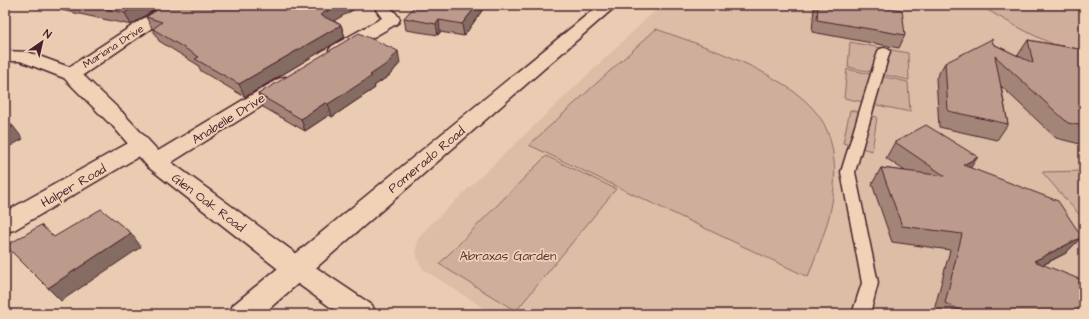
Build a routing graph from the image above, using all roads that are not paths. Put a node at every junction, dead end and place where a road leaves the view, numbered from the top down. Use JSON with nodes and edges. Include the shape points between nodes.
{"nodes":[{"id":1,"x":175,"y":5,"type":"edge"},
{"id":2,"x":609,"y":5,"type":"edge"},
{"id":3,"x":384,"y":10,"type":"dead end"},
{"id":4,"x":884,"y":51,"type":"dead end"},
{"id":5,"x":5,"y":56,"type":"edge"},
{"id":6,"x":320,"y":61,"type":"edge"},
{"id":7,"x":301,"y":73,"type":"edge"},
{"id":8,"x":71,"y":74,"type":"junction"},
{"id":9,"x":148,"y":154,"type":"junction"},
{"id":10,"x":5,"y":223,"type":"edge"},
{"id":11,"x":296,"y":268,"type":"junction"},
{"id":12,"x":243,"y":314,"type":"edge"},
{"id":13,"x":362,"y":314,"type":"edge"},
{"id":14,"x":861,"y":314,"type":"edge"}],
"edges":[{"from":1,"to":8,"type":"street","name":"Mariana Drive"},
{"from":2,"to":11,"type":"street","name":"Pomerado Road"},
{"from":3,"to":6,"type":"street","via":[[392,19]]},
{"from":4,"to":14,"type":"lane","via":[[848,172],[870,282]]},
{"from":5,"to":8,"type":"street","via":[[22,56]]},
{"from":7,"to":9,"type":"street","name":"Anabelle Drive"},
{"from":8,"to":9,"type":"street","name":"Glen Oak Road"},
{"from":9,"to":10,"type":"street","name":"Halper Road"},
{"from":9,"to":11,"type":"street","name":"Glen Oak Road"},
{"from":11,"to":12,"type":"street","name":"Pomerado Road"},
{"from":11,"to":13,"type":"street","name":"Glen Oak Road"}]}
